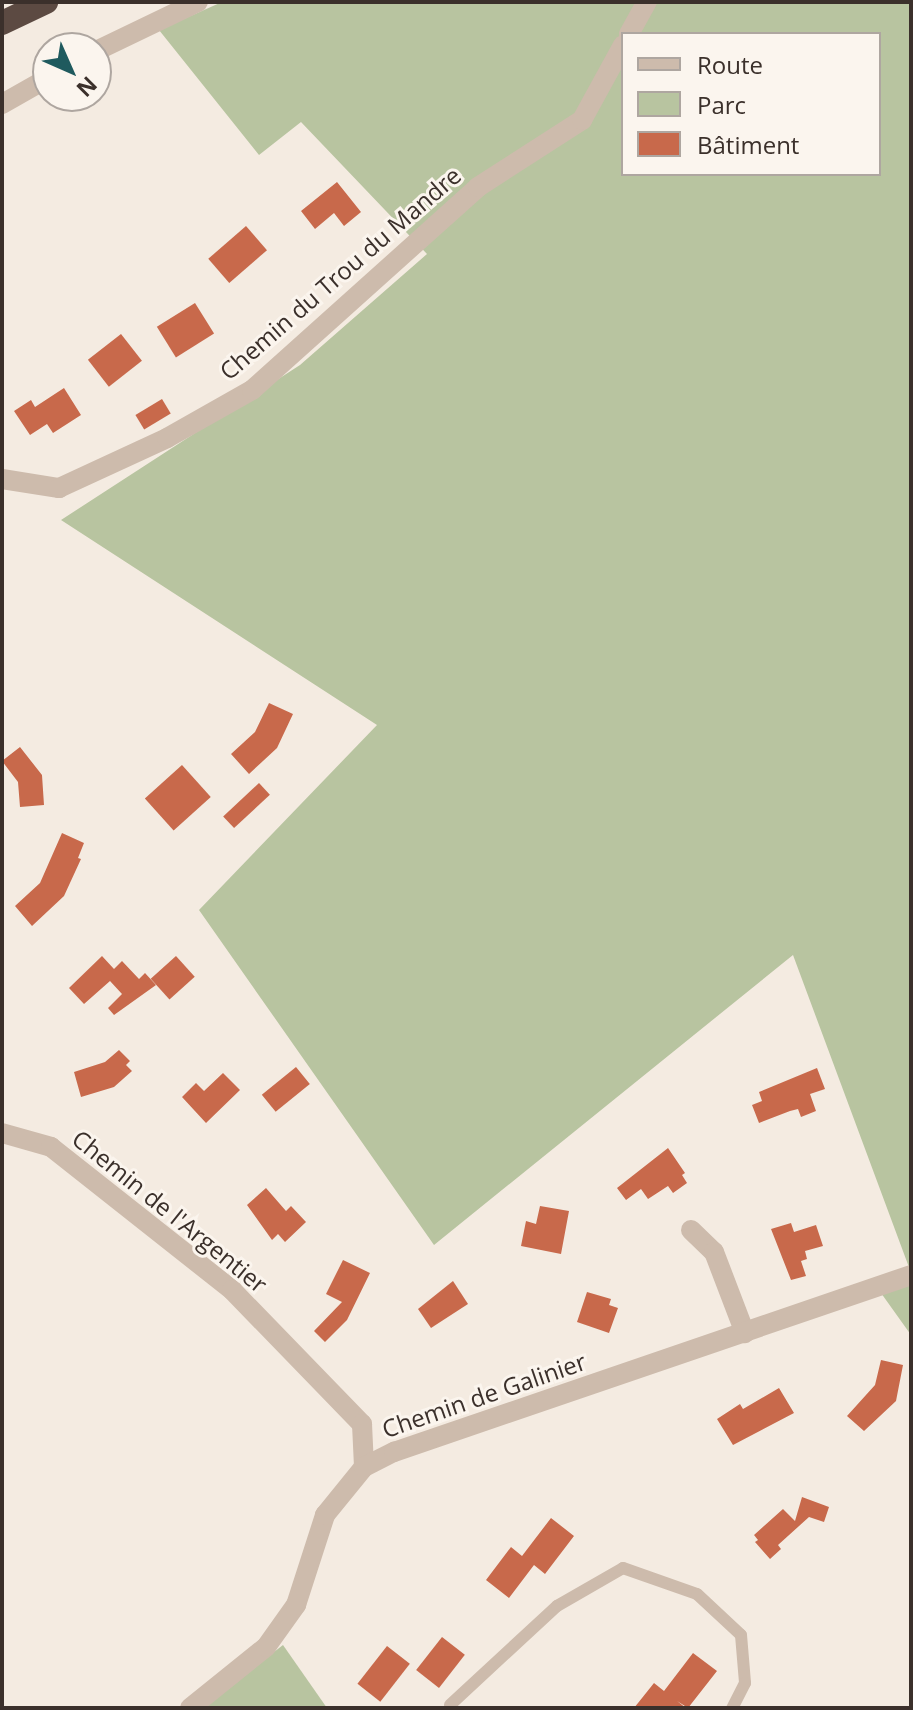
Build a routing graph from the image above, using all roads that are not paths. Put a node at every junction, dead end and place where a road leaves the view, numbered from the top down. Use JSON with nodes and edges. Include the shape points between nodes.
{"nodes":[{"id":1,"x":46,"y":2,"type":"edge"},
{"id":2,"x":198,"y":2,"type":"edge"},
{"id":3,"x":647,"y":2,"type":"edge"},
{"id":4,"x":2,"y":23,"type":"edge"},
{"id":5,"x":630,"y":32,"type":"edge"},
{"id":6,"x":112,"y":43,"type":"edge"},
{"id":7,"x":621,"y":49,"type":"edge"},
{"id":8,"x":32,"y":87,"type":"edge"},
{"id":9,"x":2,"y":104,"type":"edge"},
{"id":10,"x":2,"y":479,"type":"edge"},
{"id":11,"x":2,"y":1133,"type":"edge"},
{"id":12,"x":691,"y":1230,"type":"dead end"},
{"id":13,"x":911,"y":1275,"type":"edge"},
{"id":14,"x":745,"y":1333,"type":"junction"},
{"id":15,"x":364,"y":1467,"type":"junction"},
{"id":16,"x":450,"y":1705,"type":"dead end"},
{"id":17,"x":190,"y":1708,"type":"edge"},
{"id":18,"x":732,"y":1708,"type":"edge"}],
"edges":[{"from":1,"to":4,"type":"highway"},
{"from":2,"to":6,"type":"street"},
{"from":3,"to":5,"type":"street"},
{"from":7,"to":10,"type":"street","name":"Chemin du Trou du Mandre","via":[[582,120],[478,187],[252,390],[167,438],[59,488]]},
{"from":8,"to":9,"type":"street"},
{"from":11,"to":15,"type":"street","name":"Chemin de l'Argentier","via":[[51,1147],[232,1290],[362,1424]]},
{"from":12,"to":14,"type":"street","via":[[714,1252]]},
{"from":13,"to":14,"type":"street","name":"Chemin de Galinier"},
{"from":14,"to":15,"type":"street","name":"Chemin de Galinier","via":[[394,1452]]},
{"from":15,"to":17,"type":"street","name":"Chemin de Galinier","via":[[325,1515],[296,1605],[266,1647]]},
{"from":16,"to":18,"type":"lane","via":[[557,1606],[623,1568],[697,1594],[741,1635],[745,1683]]}]}
